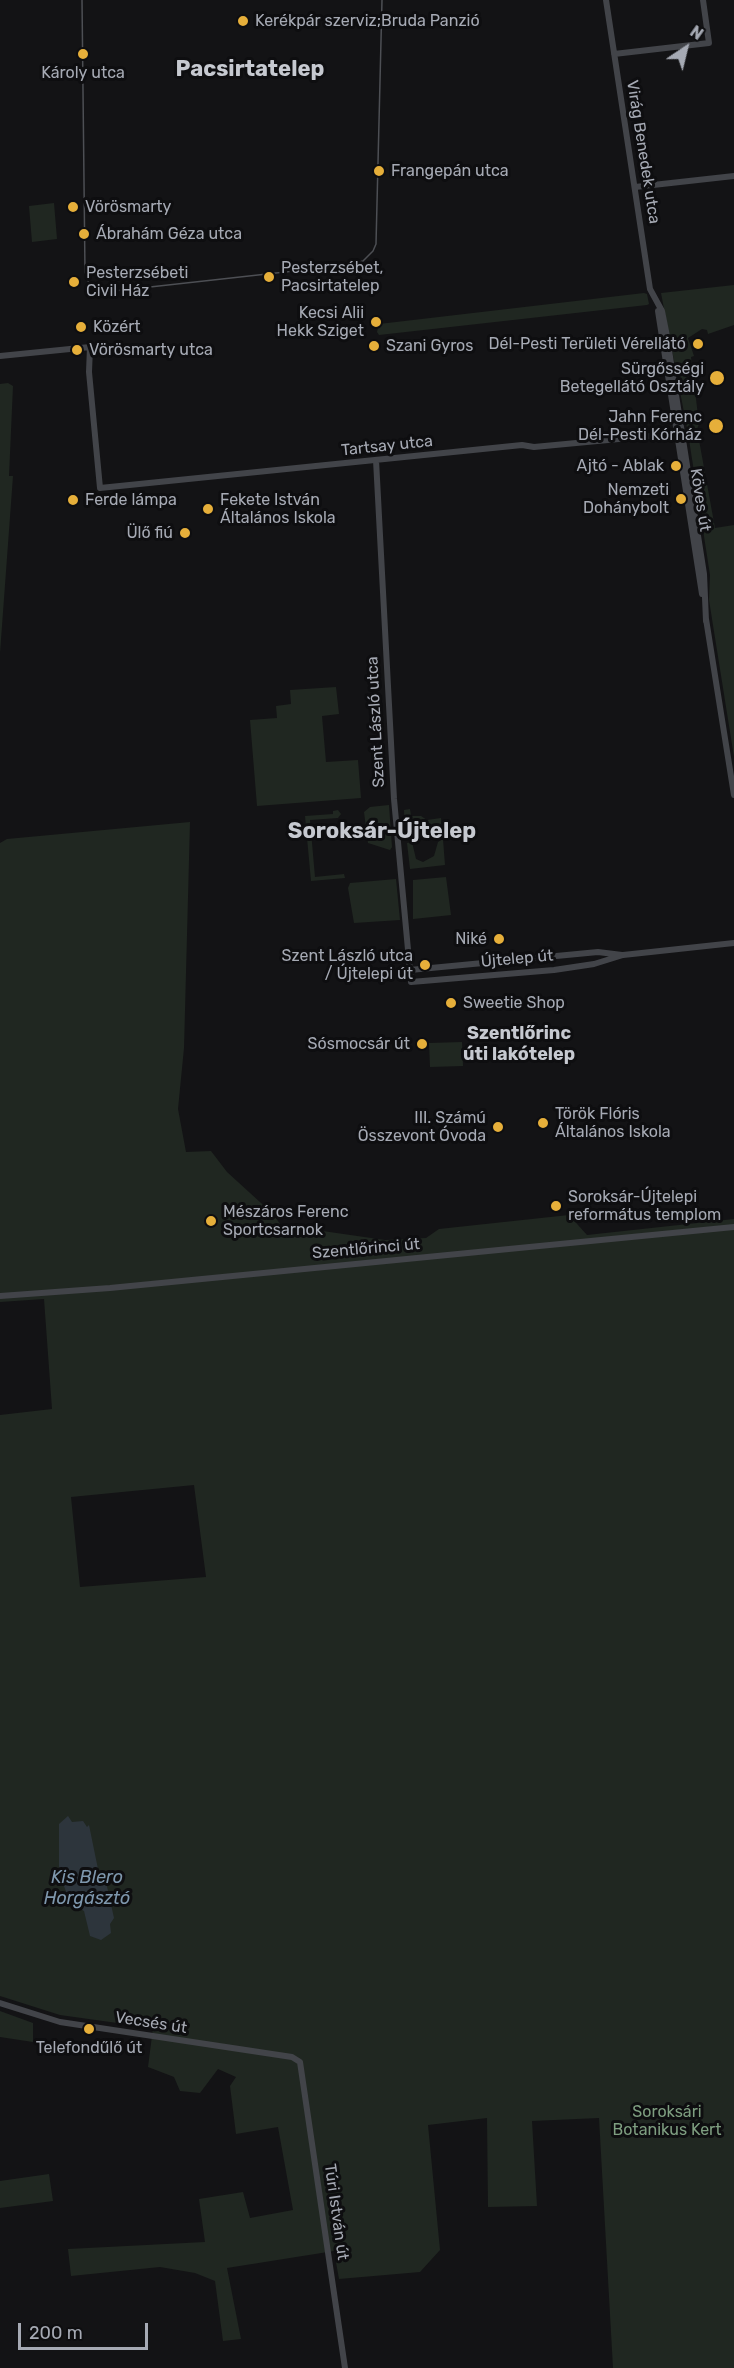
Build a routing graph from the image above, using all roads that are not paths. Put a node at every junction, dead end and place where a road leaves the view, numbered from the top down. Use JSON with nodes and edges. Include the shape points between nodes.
{"nodes":[{"id":1,"x":606,"y":0,"type":"edge"},
{"id":2,"x":703,"y":0,"type":"edge"},
{"id":3,"x":614,"y":54,"type":"junction"},
{"id":4,"x":734,"y":176,"type":"edge"},
{"id":5,"x":635,"y":187,"type":"junction"},
{"id":6,"x":658,"y":307,"type":"joint"},
{"id":7,"x":0,"y":356,"type":"edge"},
{"id":8,"x":681,"y":436,"type":"junction"},
{"id":9,"x":376,"y":460,"type":"junction"},
{"id":10,"x":734,"y":795,"type":"edge"},
{"id":11,"x":734,"y":943,"type":"edge"},
{"id":12,"x":623,"y":955,"type":"junction"},
{"id":13,"x":410,"y":970,"type":"junction"},
{"id":14,"x":411,"y":982,"type":"joint"},
{"id":15,"x":734,"y":1227,"type":"edge"},
{"id":16,"x":0,"y":1296,"type":"edge"},
{"id":17,"x":0,"y":2003,"type":"edge"},
{"id":18,"x":299,"y":2060,"type":"joint"},
{"id":19,"x":345,"y":2368,"type":"edge"}],
"edges":[{"from":1,"to":3,"type":"street","name":"Virág Benedek utca"},
{"from":2,"to":3,"type":"street","via":[[709,43]]},
{"from":3,"to":5,"type":"street","name":"Virág Benedek utca"},
{"from":4,"to":5,"type":"street"},
{"from":5,"to":6,"type":"street","name":"Virág Benedek utca","via":[[650,290]]},
{"from":6,"to":8,"type":"street","name":"Köves út","via":[[666,332]]},
{"from":7,"to":9,"type":"street","name":"Tartsay utca","via":[[90,347],[100,488]]},
{"from":8,"to":9,"type":"street","name":"Tartsay utca","via":[[522,445]]},
{"from":8,"to":10,"type":"street","name":"Köves út"},
{"from":9,"to":13,"type":"street","name":"Szent László utca","via":[[394,799]]},
{"from":11,"to":12,"type":"street","name":"Újtelep út"},
{"from":12,"to":13,"type":"street","name":"Újtelep út","via":[[598,952]]},
{"from":12,"to":14,"type":"street","name":"Újtelep út","via":[[554,970]]},
{"from":13,"to":14,"type":"street","name":"Szent László utca"},
{"from":15,"to":16,"type":"street","name":"Szentlőrinci út"},
{"from":17,"to":18,"type":"street","name":"Vecsés út","via":[[60,2022]]},
{"from":18,"to":19,"type":"street","name":"Túri István út"}]}
